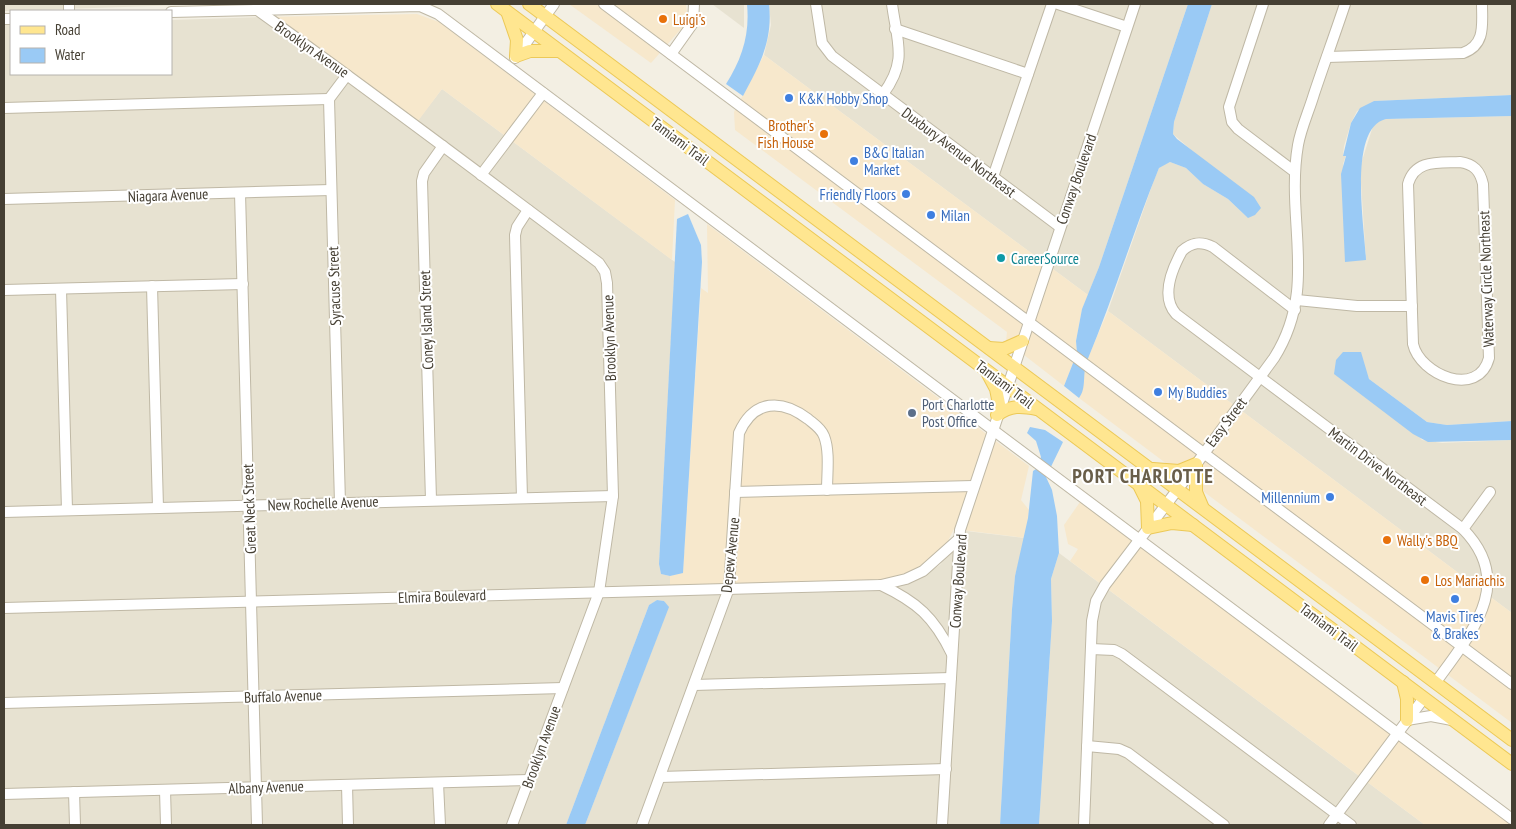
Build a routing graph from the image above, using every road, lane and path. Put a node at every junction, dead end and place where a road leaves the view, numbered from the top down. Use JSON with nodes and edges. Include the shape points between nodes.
{"nodes":[{"id":1,"x":497,"y":4,"type":"edge"},
{"id":2,"x":529,"y":4,"type":"edge"},
{"id":3,"x":554,"y":4,"type":"edge"},
{"id":4,"x":604,"y":4,"type":"edge"},
{"id":5,"x":694,"y":4,"type":"edge"},
{"id":6,"x":816,"y":4,"type":"edge"},
{"id":7,"x":892,"y":4,"type":"edge"},
{"id":8,"x":1052,"y":4,"type":"edge"},
{"id":9,"x":1058,"y":4,"type":"edge"},
{"id":10,"x":1135,"y":4,"type":"edge"},
{"id":11,"x":1263,"y":4,"type":"edge"},
{"id":12,"x":1345,"y":4,"type":"edge"},
{"id":13,"x":1482,"y":4,"type":"edge"},
{"id":14,"x":256,"y":10,"type":"junction"},
{"id":15,"x":172,"y":12,"type":"edge"},
{"id":16,"x":508,"y":12,"type":"junction"},
{"id":17,"x":545,"y":16,"type":"junction"},
{"id":18,"x":1127,"y":27,"type":"junction"},
{"id":19,"x":896,"y":29,"type":"junction"},
{"id":20,"x":534,"y":32,"type":"junction"},
{"id":21,"x":560,"y":51,"type":"junction"},
{"id":22,"x":671,"y":54,"type":"junction"},
{"id":23,"x":516,"y":56,"type":"junction"},
{"id":24,"x":1327,"y":57,"type":"junction"},
{"id":25,"x":508,"y":67,"type":"junction"},
{"id":26,"x":1028,"y":74,"type":"junction"},
{"id":27,"x":348,"y":75,"type":"junction"},
{"id":28,"x":543,"y":93,"type":"junction"},
{"id":29,"x":882,"y":94,"type":"junction"},
{"id":30,"x":329,"y":99,"type":"junction"},
{"id":31,"x":4,"y":108,"type":"edge"},
{"id":32,"x":443,"y":146,"type":"junction"},
{"id":33,"x":1295,"y":172,"type":"junction"},
{"id":34,"x":481,"y":175,"type":"junction"},
{"id":35,"x":993,"y":177,"type":"junction"},
{"id":36,"x":331,"y":190,"type":"junction"},
{"id":37,"x":240,"y":193,"type":"junction"},
{"id":38,"x":4,"y":199,"type":"edge"},
{"id":39,"x":528,"y":210,"type":"junction"},
{"id":40,"x":1060,"y":227,"type":"junction"},
{"id":41,"x":243,"y":284,"type":"junction"},
{"id":42,"x":152,"y":286,"type":"junction"},
{"id":43,"x":61,"y":289,"type":"junction"},
{"id":44,"x":4,"y":290,"type":"edge"},
{"id":45,"x":1296,"y":305,"type":"junction"},
{"id":46,"x":1412,"y":306,"type":"junction"},
{"id":47,"x":1028,"y":322,"type":"junction"},
{"id":48,"x":1022,"y":341,"type":"junction"},
{"id":49,"x":988,"y":348,"type":"junction"},
{"id":50,"x":1014,"y":367,"type":"junction"},
{"id":51,"x":986,"y":370,"type":"junction"},
{"id":52,"x":1260,"y":377,"type":"junction"},
{"id":53,"x":1008,"y":386,"type":"junction"},
{"id":54,"x":1038,"y":409,"type":"junction"},
{"id":55,"x":999,"y":412,"type":"junction"},
{"id":56,"x":992,"y":429,"type":"junction"},
{"id":57,"x":1204,"y":453,"type":"junction"},
{"id":58,"x":1196,"y":464,"type":"junction"},
{"id":59,"x":1151,"y":469,"type":"junction"},
{"id":60,"x":1139,"y":484,"type":"junction"},
{"id":61,"x":973,"y":486,"type":"junction"},
{"id":62,"x":1178,"y":489,"type":"junction"},
{"id":63,"x":827,"y":490,"type":"junction"},
{"id":64,"x":735,"y":492,"type":"junction"},
{"id":65,"x":1490,"y":492,"type":"dead end"},
{"id":66,"x":613,"y":496,"type":"junction"},
{"id":67,"x":522,"y":498,"type":"junction"},
{"id":68,"x":431,"y":500,"type":"junction"},
{"id":69,"x":340,"y":503,"type":"junction"},
{"id":70,"x":249,"y":505,"type":"junction"},
{"id":71,"x":1166,"y":505,"type":"junction"},
{"id":72,"x":158,"y":508,"type":"junction"},
{"id":73,"x":1203,"y":508,"type":"junction"},
{"id":74,"x":67,"y":510,"type":"junction"},
{"id":75,"x":4,"y":512,"type":"edge"},
{"id":76,"x":1194,"y":525,"type":"junction"},
{"id":77,"x":1148,"y":528,"type":"junction"},
{"id":78,"x":1463,"y":529,"type":"junction"},
{"id":79,"x":960,"y":538,"type":"junction"},
{"id":80,"x":1139,"y":540,"type":"junction"},
{"id":81,"x":881,"y":585,"type":"junction"},
{"id":82,"x":729,"y":588,"type":"junction"},
{"id":83,"x":598,"y":592,"type":"junction"},
{"id":84,"x":251,"y":601,"type":"junction"},
{"id":85,"x":4,"y":608,"type":"edge"},
{"id":86,"x":1462,"y":646,"type":"junction"},
{"id":87,"x":1091,"y":649,"type":"junction"},
{"id":88,"x":953,"y":656,"type":"junction"},
{"id":89,"x":951,"y":678,"type":"junction"},
{"id":90,"x":1403,"y":682,"type":"junction"},
{"id":91,"x":1436,"y":682,"type":"junction"},
{"id":92,"x":1512,"y":684,"type":"edge"},
{"id":93,"x":694,"y":685,"type":"junction"},
{"id":94,"x":563,"y":688,"type":"junction"},
{"id":95,"x":254,"y":696,"type":"junction"},
{"id":96,"x":1424,"y":698,"type":"junction"},
{"id":97,"x":4,"y":703,"type":"edge"},
{"id":98,"x":1463,"y":703,"type":"junction"},
{"id":99,"x":1407,"y":720,"type":"junction"},
{"id":100,"x":1453,"y":720,"type":"junction"},
{"id":101,"x":1398,"y":733,"type":"junction"},
{"id":102,"x":1512,"y":740,"type":"edge"},
{"id":103,"x":1087,"y":746,"type":"junction"},
{"id":104,"x":1512,"y":764,"type":"edge"},
{"id":105,"x":946,"y":769,"type":"junction"},
{"id":106,"x":660,"y":777,"type":"junction"},
{"id":107,"x":529,"y":780,"type":"junction"},
{"id":108,"x":438,"y":783,"type":"junction"},
{"id":109,"x":347,"y":785,"type":"junction"},
{"id":110,"x":256,"y":788,"type":"junction"},
{"id":111,"x":165,"y":790,"type":"junction"},
{"id":112,"x":74,"y":792,"type":"junction"},
{"id":113,"x":4,"y":794,"type":"edge"},
{"id":114,"x":1337,"y":814,"type":"junction"},
{"id":115,"x":1512,"y":819,"type":"edge"},
{"id":116,"x":75,"y":825,"type":"edge"},
{"id":117,"x":166,"y":825,"type":"edge"},
{"id":118,"x":257,"y":825,"type":"edge"},
{"id":119,"x":348,"y":825,"type":"edge"},
{"id":120,"x":440,"y":825,"type":"edge"},
{"id":121,"x":512,"y":825,"type":"edge"},
{"id":122,"x":642,"y":825,"type":"edge"},
{"id":123,"x":942,"y":825,"type":"edge"},
{"id":124,"x":1084,"y":825,"type":"edge"},
{"id":125,"x":1224,"y":825,"type":"edge"},
{"id":126,"x":1329,"y":825,"type":"edge"},
{"id":127,"x":1351,"y":825,"type":"edge"}],
"edges":[{"from":1,"to":16,"type":"main road","name":"Tamiami Trail"},
{"from":2,"to":17,"type":"main road","name":"Tamiami Trail"},
{"from":3,"to":17,"type":"street"},
{"from":4,"to":22,"type":"street"},
{"from":5,"to":22,"type":"street","via":[[693,22]]},
{"from":6,"to":29,"type":"street","name":"Duxbury Avenue Northeast","via":[[826,50]]},
{"from":7,"to":19,"type":"street"},
{"from":8,"to":26,"type":"street"},
{"from":9,"to":18,"type":"street"},
{"from":10,"to":18,"type":"street","name":"Conway Boulevard"},
{"from":11,"to":33,"type":"street","via":[[1229,106],[1229,115],[1238,129]]},
{"from":12,"to":24,"type":"street","name":"Easy Street"},
{"from":13,"to":24,"type":"street","via":[[1481,37],[1471,50]]},
{"from":14,"to":15,"type":"street"},
{"from":14,"to":25,"type":"street","via":[[420,6],[438,14]]},
{"from":14,"to":27,"type":"street","name":"Brooklyn Avenue"},
{"from":16,"to":20,"type":"main road","name":"Tamiami Trail"},
{"from":16,"to":23,"type":"main road","via":[[516,33]]},
{"from":17,"to":20,"type":"street"},
{"from":17,"to":49,"type":"main road","name":"Tamiami Trail"},
{"from":18,"to":40,"type":"street","name":"Conway Boulevard"},
{"from":19,"to":26,"type":"street"},
{"from":19,"to":29,"type":"street","via":[[898,67]]},
{"from":20,"to":21,"type":"main road","name":"Tamiami Trail"},
{"from":20,"to":23,"type":"street"},
{"from":21,"to":23,"type":"main road","via":[[542,49]]},
{"from":21,"to":51,"type":"main road","name":"Tamiami Trail"},
{"from":22,"to":47,"type":"street"},
{"from":23,"to":25,"type":"street"},
{"from":24,"to":33,"type":"street","name":"Easy Street","via":[[1300,137]]},
{"from":25,"to":28,"type":"street"},
{"from":26,"to":35,"type":"street"},
{"from":27,"to":30,"type":"street"},
{"from":27,"to":32,"type":"street","name":"Brooklyn Avenue"},
{"from":28,"to":34,"type":"street"},
{"from":28,"to":56,"type":"street"},
{"from":29,"to":35,"type":"street","name":"Duxbury Avenue Northeast"},
{"from":30,"to":31,"type":"street"},
{"from":30,"to":36,"type":"street","name":"Syracuse Street"},
{"from":32,"to":34,"type":"street","name":"Brooklyn Avenue"},
{"from":32,"to":68,"type":"street","name":"Coney Island Street","via":[[422,181]]},
{"from":33,"to":45,"type":"street","name":"Easy Street","via":[[1300,273]]},
{"from":34,"to":39,"type":"street","name":"Brooklyn Avenue"},
{"from":35,"to":40,"type":"street","name":"Duxbury Avenue Northeast"},
{"from":36,"to":37,"type":"street","name":"Niagara Avenue"},
{"from":36,"to":69,"type":"street","name":"Syracuse Street"},
{"from":37,"to":38,"type":"street","name":"Niagara Avenue"},
{"from":37,"to":41,"type":"street","name":"Great Neck Street"},
{"from":39,"to":66,"type":"street","name":"Brooklyn Avenue","via":[[605,272]]},
{"from":39,"to":67,"type":"street","via":[[515,235]]},
{"from":40,"to":47,"type":"street","name":"Conway Boulevard"},
{"from":41,"to":42,"type":"street"},
{"from":41,"to":70,"type":"street","name":"Great Neck Street"},
{"from":42,"to":43,"type":"street"},
{"from":42,"to":72,"type":"street"},
{"from":43,"to":44,"type":"street"},
{"from":43,"to":74,"type":"street"},
{"from":45,"to":46,"type":"street"},
{"from":45,"to":52,"type":"street","name":"Easy Street","via":[[1278,351]]},
{"from":45,"to":52,"type":"street","name":"Martin Drive Northeast","via":[[1213,247],[1196,242],[1182,251],[1167,300],[1176,314]]},
{"from":46,"to":46,"type":"street","name":"Waterway Circle Northeast","via":[[1413,344],[1420,360],[1449,379],[1467,379],[1482,373],[1489,358],[1484,184],[1481,174],[1468,163],[1422,165],[1410,176]]},
{"from":47,"to":48,"type":"street","name":"Conway Boulevard"},
{"from":47,"to":57,"type":"street"},
{"from":48,"to":49,"type":"main road","via":[[1004,349]]},
{"from":48,"to":50,"type":"street","name":"Conway Boulevard"},
{"from":49,"to":50,"type":"main road","name":"Tamiami Trail"},
{"from":50,"to":53,"type":"street","name":"Conway Boulevard"},
{"from":50,"to":59,"type":"main road","name":"Tamiami Trail"},
{"from":51,"to":53,"type":"main road","name":"Tamiami Trail"},
{"from":51,"to":55,"type":"main road","via":[[996,389]]},
{"from":52,"to":57,"type":"street","name":"Easy Street"},
{"from":52,"to":78,"type":"street","name":"Martin Drive Northeast"},
{"from":53,"to":54,"type":"main road","name":"Tamiami Trail"},
{"from":53,"to":55,"type":"street","name":"Conway Boulevard"},
{"from":54,"to":55,"type":"main road","via":[[1014,406]]},
{"from":54,"to":60,"type":"main road","name":"Tamiami Trail"},
{"from":55,"to":56,"type":"street","name":"Conway Boulevard"},
{"from":56,"to":61,"type":"street","name":"Conway Boulevard"},
{"from":56,"to":80,"type":"street"},
{"from":57,"to":58,"type":"street","name":"Easy Street"},
{"from":57,"to":86,"type":"street"},
{"from":58,"to":59,"type":"main road","via":[[1165,472]]},
{"from":58,"to":62,"type":"street","name":"Easy Street"},
{"from":58,"to":73,"type":"main road","via":[[1196,492]]},
{"from":59,"to":62,"type":"main road","name":"Tamiami Trail"},
{"from":60,"to":71,"type":"main road","name":"Tamiami Trail"},
{"from":60,"to":77,"type":"main road","via":[[1147,501]]},
{"from":61,"to":63,"type":"street"},
{"from":61,"to":79,"type":"street","name":"Conway Boulevard"},
{"from":62,"to":71,"type":"street","name":"Easy Street"},
{"from":62,"to":73,"type":"main road","name":"Tamiami Trail"},
{"from":63,"to":64,"type":"street"},
{"from":63,"to":64,"type":"street","name":"Depew Avenue","via":[[824,435],[799,412],[779,405],[759,409],[744,423],[740,433]]},
{"from":64,"to":82,"type":"street","name":"Depew Avenue"},
{"from":65,"to":78,"type":"street"},
{"from":66,"to":67,"type":"street","name":"New Rochelle Avenue"},
{"from":66,"to":83,"type":"street","name":"Brooklyn Avenue"},
{"from":67,"to":68,"type":"street","name":"New Rochelle Avenue"},
{"from":68,"to":69,"type":"street","name":"New Rochelle Avenue"},
{"from":69,"to":70,"type":"street","name":"New Rochelle Avenue"},
{"from":70,"to":72,"type":"street","name":"New Rochelle Avenue"},
{"from":70,"to":84,"type":"street","name":"Great Neck Street"},
{"from":71,"to":76,"type":"main road","name":"Tamiami Trail"},
{"from":71,"to":77,"type":"street","name":"Easy Street"},
{"from":72,"to":74,"type":"street","name":"New Rochelle Avenue"},
{"from":73,"to":91,"type":"main road","name":"Tamiami Trail"},
{"from":74,"to":75,"type":"street","name":"New Rochelle Avenue"},
{"from":76,"to":77,"type":"main road","via":[[1172,523]]},
{"from":76,"to":90,"type":"main road","name":"Tamiami Trail"},
{"from":77,"to":80,"type":"street","name":"Easy Street"},
{"from":78,"to":86,"type":"street","name":"Martin Drive Northeast","via":[[1487,556],[1494,584],[1486,612]]},
{"from":79,"to":81,"type":"street","name":"Elmira Boulevard","via":[[923,571]]},
{"from":79,"to":88,"type":"street","name":"Conway Boulevard"},
{"from":80,"to":87,"type":"street","name":"Easy Street","via":[[1096,602]]},
{"from":80,"to":101,"type":"street"},
{"from":81,"to":82,"type":"street","name":"Elmira Boulevard"},
{"from":81,"to":88,"type":"street","name":"Elmira Boulevard","via":[[922,609]]},
{"from":82,"to":83,"type":"street","name":"Elmira Boulevard"},
{"from":82,"to":93,"type":"street","name":"Depew Avenue"},
{"from":83,"to":84,"type":"street","name":"Elmira Boulevard"},
{"from":83,"to":94,"type":"street","name":"Brooklyn Avenue"},
{"from":84,"to":85,"type":"street","name":"Elmira Boulevard"},
{"from":84,"to":95,"type":"street","name":"Great Neck Street"},
{"from":86,"to":91,"type":"street","name":"Martin Drive Northeast"},
{"from":86,"to":92,"type":"street"},
{"from":87,"to":103,"type":"street","name":"Easy Street"},
{"from":87,"to":114,"type":"street","via":[[1114,650],[1122,654]]},
{"from":88,"to":89,"type":"street","name":"Conway Boulevard"},
{"from":89,"to":93,"type":"street"},
{"from":89,"to":105,"type":"street","name":"Conway Boulevard"},
{"from":90,"to":96,"type":"main road","name":"Tamiami Trail"},
{"from":90,"to":99,"type":"main road"},
{"from":91,"to":98,"type":"main road","name":"Tamiami Trail"},
{"from":93,"to":106,"type":"street","name":"Depew Avenue"},
{"from":94,"to":95,"type":"street","name":"Buffalo Avenue"},
{"from":94,"to":107,"type":"street","name":"Brooklyn Avenue"},
{"from":95,"to":97,"type":"street","name":"Buffalo Avenue"},
{"from":95,"to":110,"type":"street","name":"Great Neck Street"},
{"from":96,"to":98,"type":"main road","via":[[1438,695]]},
{"from":96,"to":99,"type":"street"},
{"from":96,"to":100,"type":"main road","name":"Tamiami Trail"},
{"from":98,"to":102,"type":"main road","name":"Tamiami Trail"},
{"from":99,"to":100,"type":"street","via":[[1431,716]]},
{"from":99,"to":101,"type":"street"},
{"from":100,"to":104,"type":"main road","name":"Tamiami Trail"},
{"from":101,"to":114,"type":"street"},
{"from":101,"to":115,"type":"street"},
{"from":103,"to":124,"type":"street","name":"Easy Street"},
{"from":103,"to":125,"type":"street","via":[[1128,753]]},
{"from":105,"to":106,"type":"street"},
{"from":105,"to":123,"type":"street","name":"Conway Boulevard"},
{"from":106,"to":122,"type":"street","name":"Depew Avenue"},
{"from":107,"to":108,"type":"street","name":"Albany Avenue"},
{"from":107,"to":121,"type":"street","name":"Brooklyn Avenue"},
{"from":108,"to":109,"type":"street","name":"Albany Avenue"},
{"from":108,"to":120,"type":"street"},
{"from":109,"to":110,"type":"street","name":"Albany Avenue"},
{"from":109,"to":119,"type":"street"},
{"from":110,"to":111,"type":"street","name":"Albany Avenue"},
{"from":110,"to":118,"type":"street","name":"Great Neck Street"},
{"from":111,"to":112,"type":"street","name":"Albany Avenue"},
{"from":111,"to":117,"type":"street"},
{"from":112,"to":113,"type":"street","name":"Albany Avenue"},
{"from":112,"to":116,"type":"street"},
{"from":114,"to":126,"type":"street"},
{"from":114,"to":127,"type":"street"}]}
